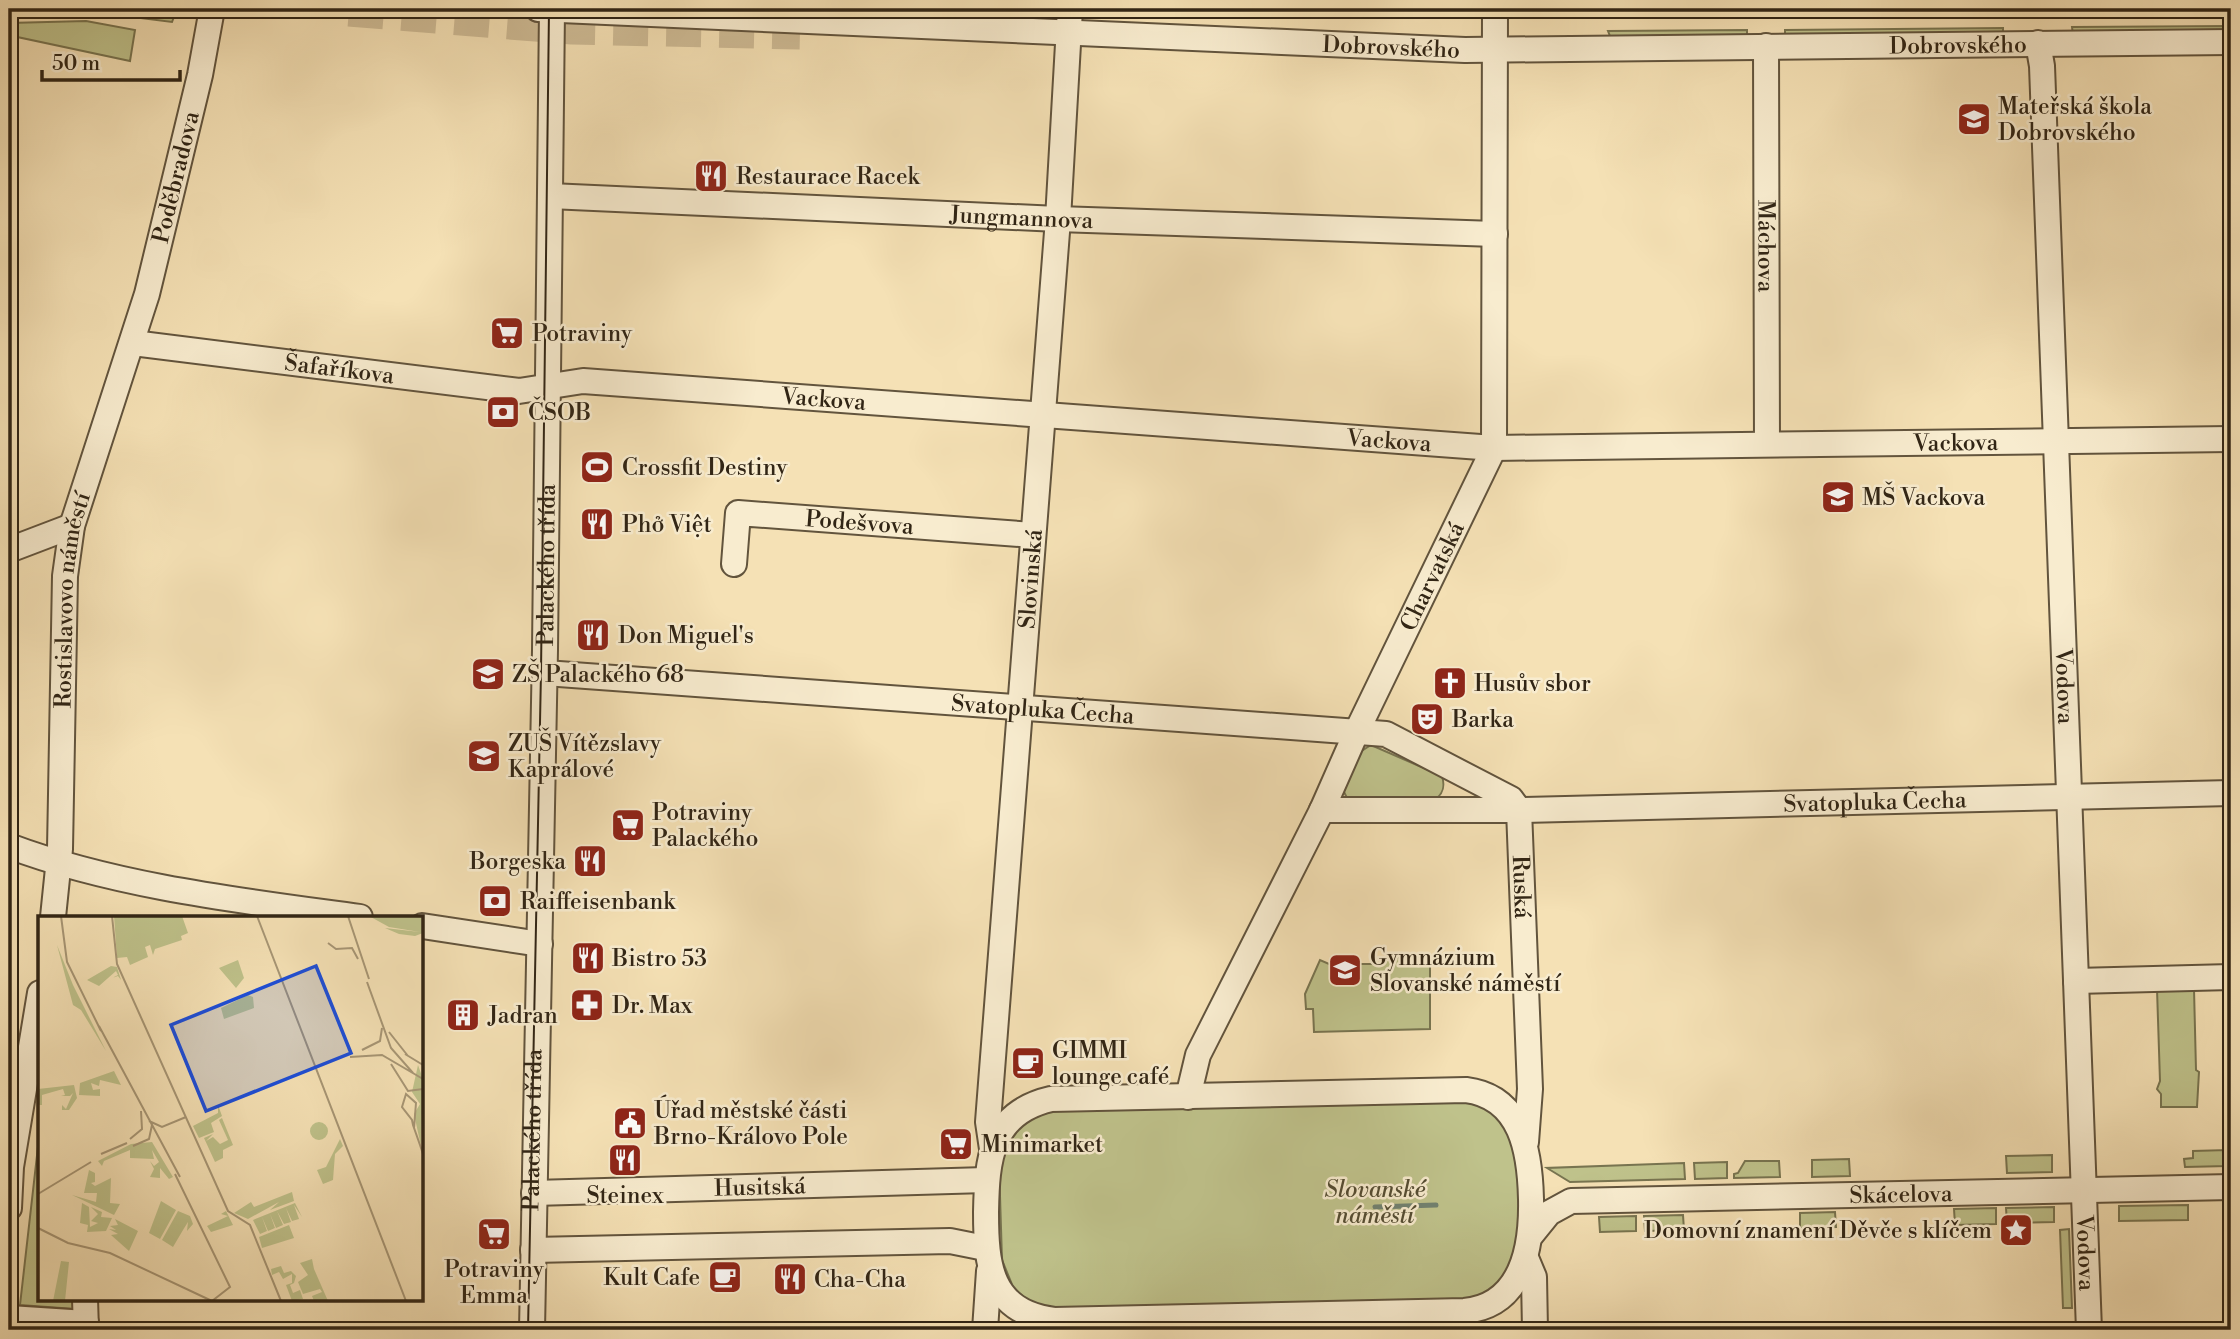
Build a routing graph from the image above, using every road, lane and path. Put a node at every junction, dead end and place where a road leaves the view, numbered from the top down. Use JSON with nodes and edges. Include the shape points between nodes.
{"nodes":[{"id":1,"x":212,"y":9,"type":"edge"},
{"id":2,"x":548,"y":9,"type":"edge"},
{"id":3,"x":1495,"y":12,"type":"edge"},
{"id":4,"x":1070,"y":20,"type":"edge"},
{"id":5,"x":2231,"y":42,"type":"edge"},
{"id":6,"x":2038,"y":43,"type":"junction"},
{"id":7,"x":1766,"y":46,"type":"junction"},
{"id":8,"x":1495,"y":49,"type":"junction"},
{"id":9,"x":550,"y":196,"type":"junction"},
{"id":10,"x":1058,"y":219,"type":"junction"},
{"id":11,"x":1495,"y":234,"type":"junction"},
{"id":12,"x":133,"y":343,"type":"junction"},
{"id":13,"x":548,"y":386,"type":"junction"},
{"id":14,"x":1043,"y":417,"type":"junction"},
{"id":15,"x":2231,"y":439,"type":"edge"},
{"id":16,"x":2055,"y":441,"type":"junction"},
{"id":17,"x":1767,"y":444,"type":"junction"},
{"id":18,"x":1494,"y":448,"type":"junction"},
{"id":19,"x":72,"y":526,"type":"junction"},
{"id":20,"x":1033,"y":535,"type":"junction"},
{"id":21,"x":9,"y":550,"type":"edge"},
{"id":22,"x":734,"y":564,"type":"dead end"},
{"id":23,"x":545,"y":673,"type":"junction"},
{"id":24,"x":1020,"y":709,"type":"junction"},
{"id":25,"x":1356,"y":733,"type":"junction"},
{"id":26,"x":2231,"y":793,"type":"edge"},
{"id":27,"x":2069,"y":797,"type":"junction"},
{"id":28,"x":1322,"y":810,"type":"junction"},
{"id":29,"x":1519,"y":810,"type":"junction"},
{"id":30,"x":9,"y":846,"type":"edge"},
{"id":31,"x":59,"y":864,"type":"junction"},
{"id":32,"x":53,"y":916,"type":"edge"},
{"id":33,"x":353,"y":916,"type":"edge"},
{"id":34,"x":424,"y":926,"type":"edge"},
{"id":35,"x":540,"y":944,"type":"junction"},
{"id":36,"x":2231,"y":977,"type":"edge"},
{"id":37,"x":2076,"y":981,"type":"junction"},
{"id":38,"x":38,"y":1005,"type":"edge"},
{"id":39,"x":1530,"y":1089,"type":"junction"},
{"id":40,"x":1480,"y":1093,"type":"junction"},
{"id":41,"x":1188,"y":1097,"type":"junction"},
{"id":42,"x":1526,"y":1142,"type":"junction"},
{"id":43,"x":992,"y":1149,"type":"junction"},
{"id":44,"x":1530,"y":1169,"type":"junction"},
{"id":45,"x":986,"y":1180,"type":"junction"},
{"id":46,"x":2231,"y":1187,"type":"edge"},
{"id":47,"x":2083,"y":1189,"type":"junction"},
{"id":48,"x":534,"y":1193,"type":"junction"},
{"id":49,"x":1571,"y":1201,"type":"junction"},
{"id":50,"x":9,"y":1208,"type":"edge"},
{"id":51,"x":1532,"y":1234,"type":"junction"},
{"id":52,"x":533,"y":1250,"type":"junction"},
{"id":53,"x":1526,"y":1258,"type":"junction"},
{"id":54,"x":987,"y":1259,"type":"junction"},
{"id":55,"x":86,"y":1317,"type":"edge"},
{"id":56,"x":9,"y":1318,"type":"edge"},
{"id":57,"x":1180,"y":1324,"type":"edge"},
{"id":58,"x":532,"y":1330,"type":"edge"},
{"id":59,"x":985,"y":1330,"type":"edge"},
{"id":60,"x":1535,"y":1330,"type":"edge"},
{"id":61,"x":2089,"y":1330,"type":"edge"}],
"edges":[{"from":1,"to":12,"type":"street","name":"Poděbradova","via":[[178,170]]},
{"from":2,"to":4,"type":"street","name":"Dobrovského"},
{"from":2,"to":9,"type":"street","name":"Palackého třída"},
{"from":3,"to":8,"type":"street","name":"Charvatská"},
{"from":4,"to":8,"type":"street","name":"Dobrovského","via":[[1431,49]]},
{"from":4,"to":10,"type":"street","name":"Slovinská"},
{"from":5,"to":6,"type":"street","name":"Dobrovského"},
{"from":6,"to":7,"type":"street","name":"Dobrovského"},
{"from":6,"to":16,"type":"street","name":"Vodova"},
{"from":7,"to":8,"type":"street","name":"Dobrovského"},
{"from":7,"to":17,"type":"street","name":"Máchova"},
{"from":8,"to":11,"type":"street","name":"Charvatská"},
{"from":9,"to":10,"type":"street","name":"Jungmannova"},
{"from":9,"to":13,"type":"street","name":"Palackého třída"},
{"from":10,"to":11,"type":"street","name":"Jungmannova"},
{"from":10,"to":14,"type":"street","name":"Slovinská"},
{"from":11,"to":18,"type":"street","name":"Charvatská"},
{"from":12,"to":13,"type":"street","name":"Šafaříkova","via":[[519,391]]},
{"from":12,"to":19,"type":"street","name":"Rostislavovo náměstí"},
{"from":13,"to":14,"type":"street","name":"Vackova","via":[[583,381]]},
{"from":13,"to":23,"type":"street","name":"Palackého třída"},
{"from":14,"to":18,"type":"street","name":"Vackova"},
{"from":14,"to":20,"type":"street","name":"Slovinská"},
{"from":15,"to":16,"type":"street","name":"Vackova"},
{"from":16,"to":17,"type":"street","name":"Vackova"},
{"from":16,"to":27,"type":"street","name":"Vodova"},
{"from":17,"to":18,"type":"street","name":"Vackova"},
{"from":18,"to":25,"type":"street","name":"Charvatská"},
{"from":19,"to":21,"type":"street"},
{"from":19,"to":31,"type":"street","name":"Rostislavovo náměstí","via":[[65,576]]},
{"from":20,"to":22,"type":"street","name":"Podešvova","via":[[738,513]]},
{"from":20,"to":24,"type":"street","name":"Slovinská"},
{"from":23,"to":24,"type":"street","name":"Svatopluka Čecha"},
{"from":23,"to":35,"type":"street","name":"Palackého třída"},
{"from":24,"to":25,"type":"street","name":"Svatopluka Čecha"},
{"from":24,"to":43,"type":"street","name":"Slovinská","via":[[988,1122]]},
{"from":25,"to":28,"type":"street","name":"Charvatská"},
{"from":25,"to":29,"type":"street","name":"Svatopluka Čecha","via":[[1385,734],[1399,740],[1511,799]]},
{"from":26,"to":27,"type":"street","name":"Svatopluka Čecha"},
{"from":27,"to":29,"type":"street","name":"Svatopluka Čecha"},
{"from":27,"to":37,"type":"street","name":"Vodova"},
{"from":28,"to":29,"type":"street","name":"Svatopluka Čecha"},
{"from":28,"to":41,"type":"street","name":"Charvatská","via":[[1198,1055]]},
{"from":29,"to":39,"type":"street","name":"Ruská"},
{"from":30,"to":31,"type":"street"},
{"from":31,"to":32,"type":"street","name":"Rostislavovo náměstí"},
{"from":31,"to":33,"type":"street","via":[[235,900]]},
{"from":34,"to":35,"type":"street"},
{"from":35,"to":48,"type":"street","name":"Palackého třída"},
{"from":36,"to":37,"type":"street"},
{"from":37,"to":47,"type":"street","name":"Vodova"},
{"from":38,"to":50,"type":"street","via":[[11,1167]]},
{"from":39,"to":40,"type":"street"},
{"from":39,"to":42,"type":"street","name":"Ruská"},
{"from":40,"to":41,"type":"street","via":[[1443,1090]]},
{"from":40,"to":42,"type":"street","via":[[1512,1118]]},
{"from":41,"to":43,"type":"street","via":[[1042,1101],[1014,1116]]},
{"from":42,"to":44,"type":"street"},
{"from":43,"to":45,"type":"street"},
{"from":44,"to":49,"type":"street","via":[[1548,1189]]},
{"from":44,"to":51,"type":"street"},
{"from":45,"to":48,"type":"street","name":"Husitská"},
{"from":45,"to":54,"type":"street"},
{"from":46,"to":47,"type":"street","name":"Skácelova"},
{"from":47,"to":49,"type":"street","name":"Skácelova"},
{"from":47,"to":61,"type":"street","name":"Vodova"},
{"from":48,"to":52,"type":"street","name":"Palackého třída"},
{"from":49,"to":51,"type":"street","via":[[1549,1213]]},
{"from":51,"to":53,"type":"street"},
{"from":52,"to":54,"type":"street","via":[[950,1241]]},
{"from":52,"to":58,"type":"street","name":"Palackého třída"},
{"from":53,"to":57,"type":"street","via":[[1503,1293],[1473,1310]]},
{"from":53,"to":60,"type":"street","via":[[1534,1278]]},
{"from":54,"to":57,"type":"street","via":[[1001,1292],[1015,1306],[1042,1319]]},
{"from":54,"to":59,"type":"street"},
{"from":55,"to":56,"type":"street"}]}
